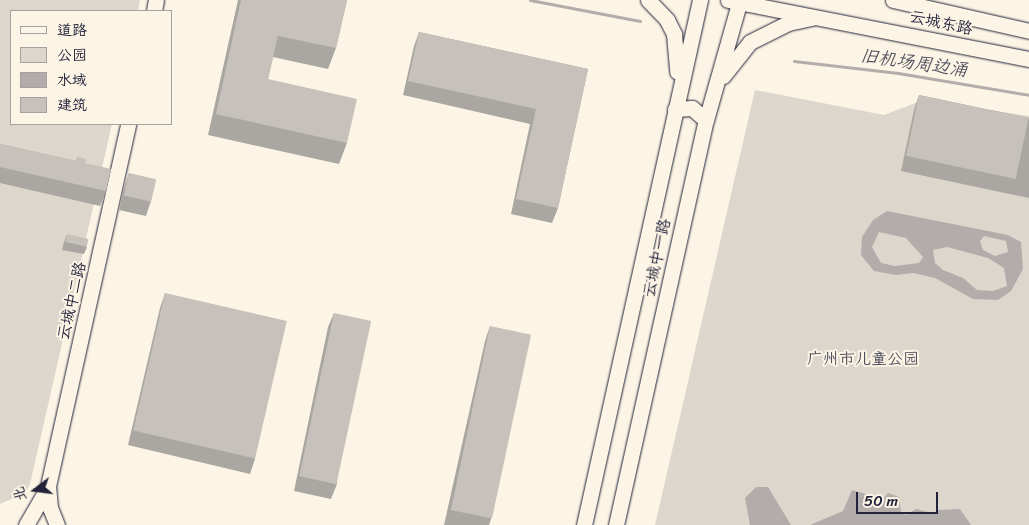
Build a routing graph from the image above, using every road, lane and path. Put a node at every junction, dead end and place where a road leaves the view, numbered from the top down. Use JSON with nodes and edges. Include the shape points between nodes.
{"nodes":[{"id":1,"x":648,"y":0,"type":"edge"},
{"id":2,"x":700,"y":0,"type":"edge"},
{"id":3,"x":894,"y":0,"type":"edge"},
{"id":4,"x":736,"y":1,"type":"edge"},
{"id":5,"x":822,"y":17,"type":"junction"},
{"id":6,"x":1029,"y":31,"type":"edge"},
{"id":7,"x":1029,"y":59,"type":"edge"},
{"id":8,"x":715,"y":87,"type":"junction"},
{"id":9,"x":675,"y":109,"type":"junction"},
{"id":10,"x":706,"y":120,"type":"junction"},
{"id":11,"x":128,"y":125,"type":"edge"},
{"id":12,"x":48,"y":486,"type":"junction"},
{"id":13,"x":26,"y":525,"type":"edge"},
{"id":14,"x":57,"y":525,"type":"edge"},
{"id":15,"x":584,"y":525,"type":"edge"},
{"id":16,"x":616,"y":525,"type":"edge"}],
"edges":[{"from":1,"to":9,"type":"main road","via":[[667,20],[674,34],[678,66]]},
{"from":2,"to":9,"type":"main road","name":"云城中一路"},
{"from":3,"to":6,"type":"main road","name":"云城东路"},
{"from":4,"to":5,"type":"main road","name":"云城东路"},
{"from":4,"to":8,"type":"main road","name":"云城中一路"},
{"from":5,"to":7,"type":"main road","name":"云城东路"},
{"from":5,"to":8,"type":"main road","via":[[788,23],[750,42]]},
{"from":8,"to":10,"type":"main road","name":"云城中一路"},
{"from":9,"to":10,"type":"main road","via":[[692,108]]},
{"from":9,"to":15,"type":"main road","name":"云城中一路"},
{"from":10,"to":16,"type":"main road","name":"云城中一路"},
{"from":11,"to":12,"type":"main road","name":"云城中二路"},
{"from":12,"to":13,"type":"main road"},
{"from":12,"to":14,"type":"main road","via":[[50,508]]}]}
